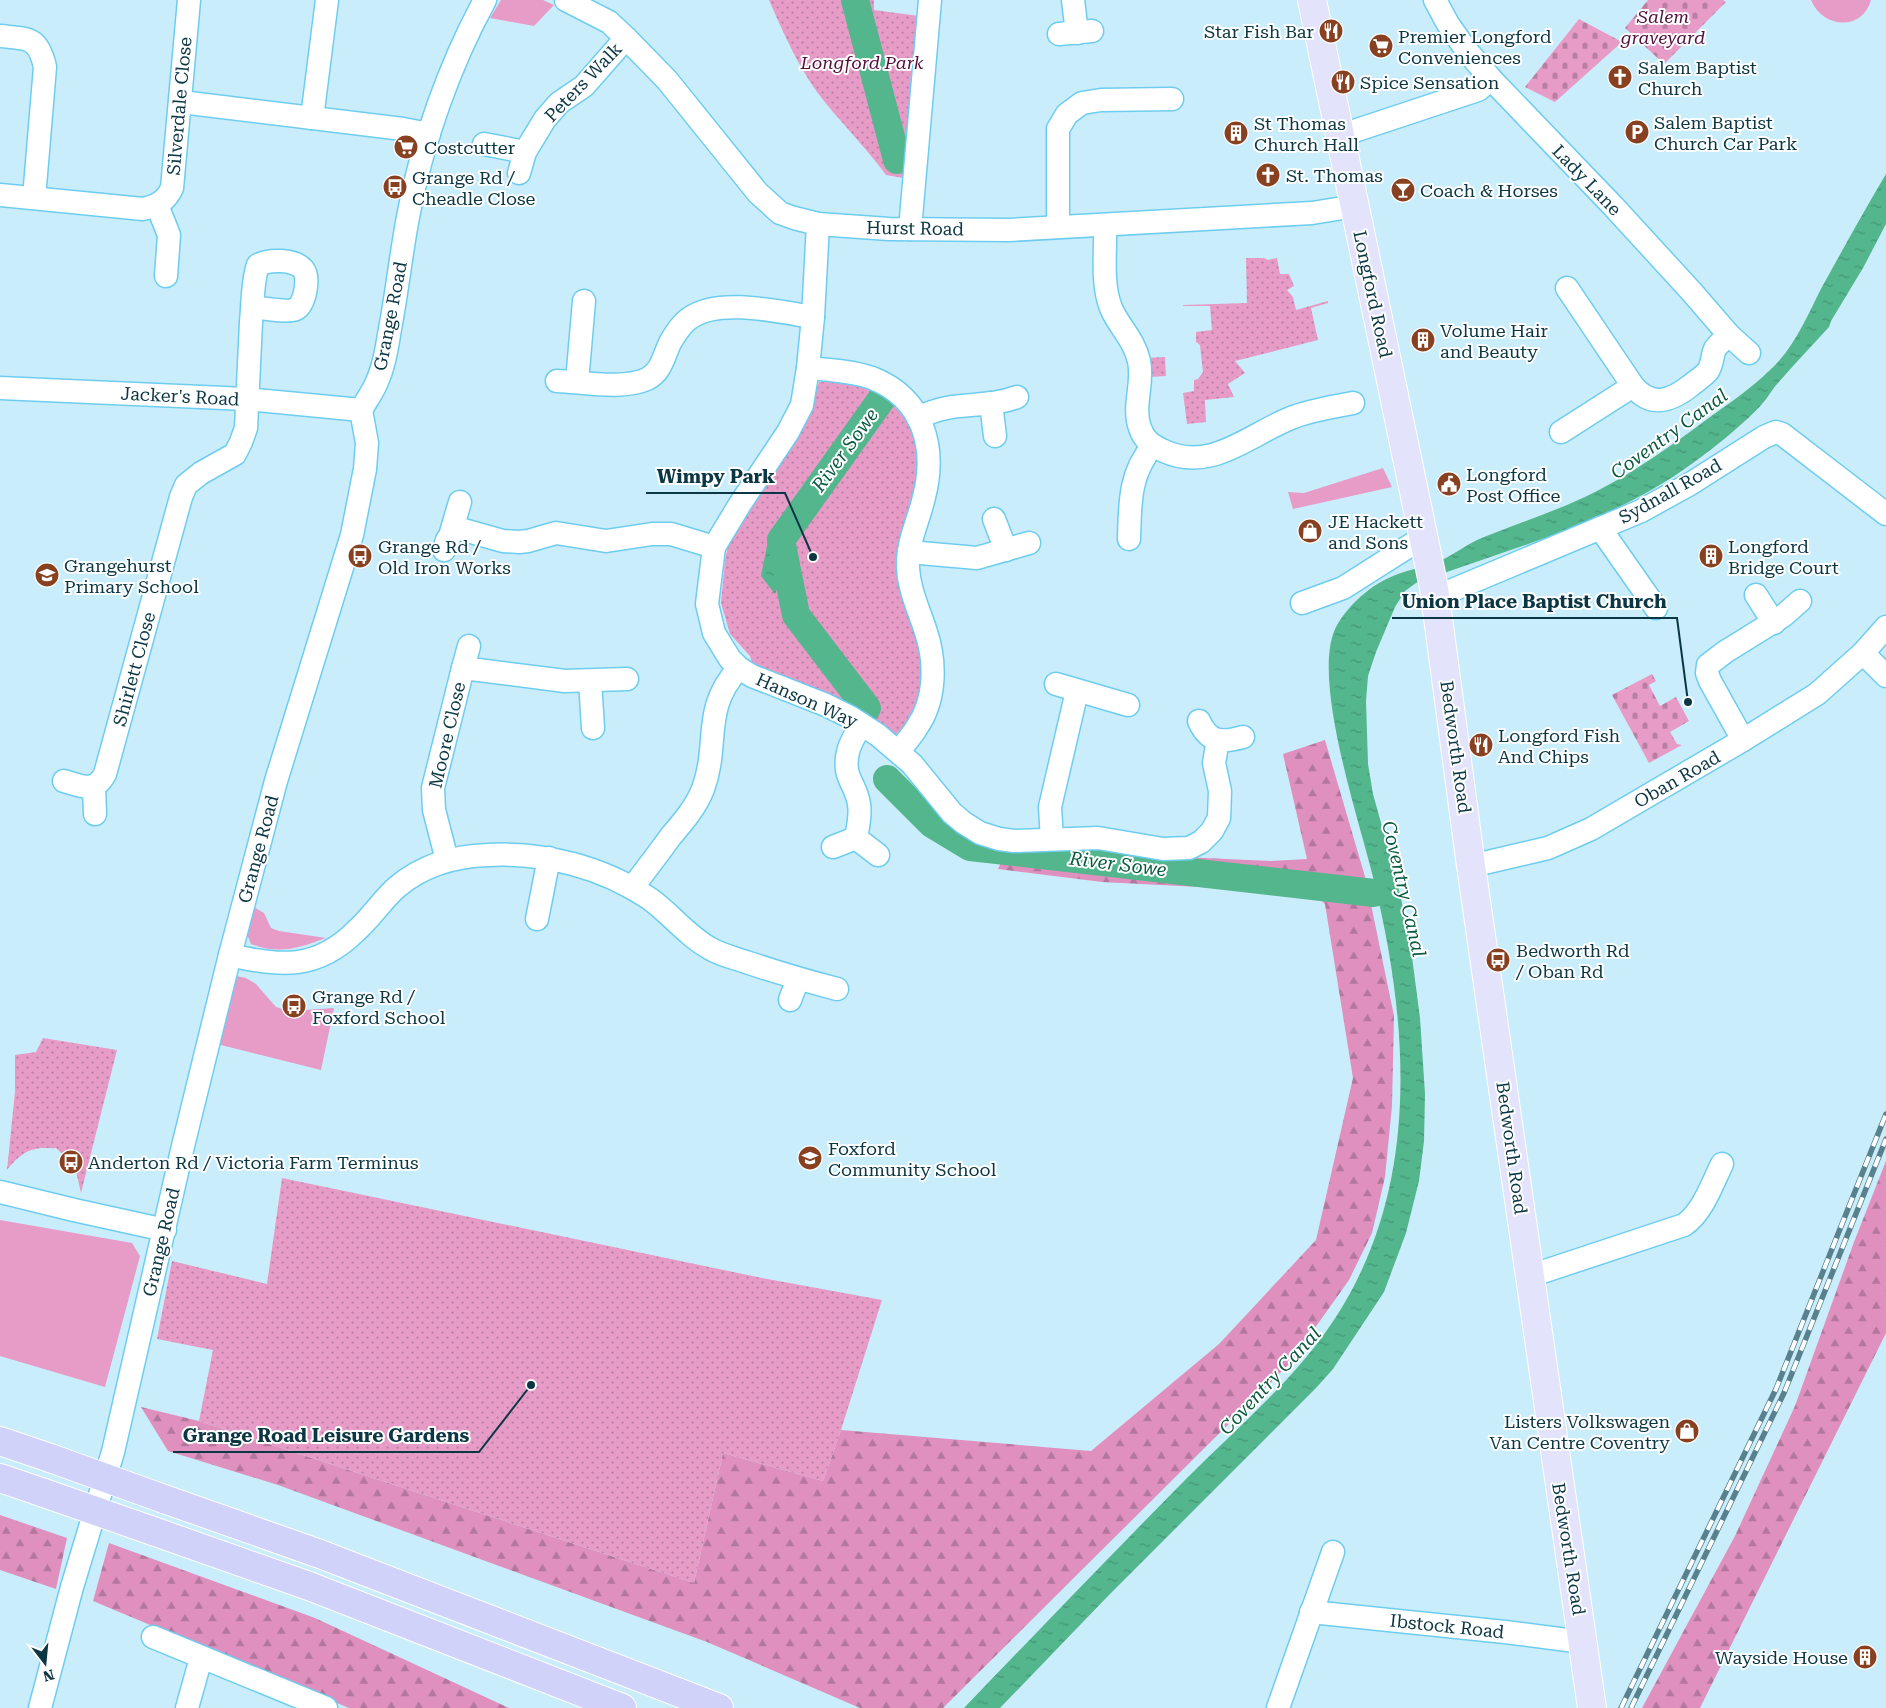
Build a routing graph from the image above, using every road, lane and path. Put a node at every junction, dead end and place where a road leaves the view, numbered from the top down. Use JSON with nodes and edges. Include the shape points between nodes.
{"nodes":[{"id":1,"x":189,"y":0,"type":"edge"},
{"id":2,"x":328,"y":0,"type":"edge"},
{"id":3,"x":484,"y":0,"type":"edge"},
{"id":4,"x":566,"y":0,"type":"edge"},
{"id":5,"x":930,"y":0,"type":"edge"},
{"id":6,"x":1073,"y":0,"type":"edge"},
{"id":7,"x":1312,"y":0,"type":"edge"},
{"id":8,"x":1435,"y":0,"type":"edge"},
{"id":9,"x":1076,"y":33,"type":"dead end"},
{"id":10,"x":0,"y":36,"type":"edge"},
{"id":11,"x":626,"y":38,"type":"junction"},
{"id":12,"x":1491,"y":79,"type":"junction"},
{"id":13,"x":1172,"y":99,"type":"dead end"},
{"id":14,"x":181,"y":102,"type":"junction"},
{"id":15,"x":312,"y":118,"type":"junction"},
{"id":16,"x":429,"y":134,"type":"junction"},
{"id":17,"x":1339,"y":136,"type":"junction"},
{"id":18,"x":484,"y":144,"type":"dead end"},
{"id":19,"x":525,"y":152,"type":"junction"},
{"id":20,"x":519,"y":174,"type":"dead end"},
{"id":21,"x":0,"y":195,"type":"edge"},
{"id":22,"x":34,"y":198,"type":"junction"},
{"id":23,"x":157,"y":205,"type":"junction"},
{"id":24,"x":1355,"y":206,"type":"junction"},
{"id":25,"x":818,"y":224,"type":"junction"},
{"id":26,"x":1105,"y":225,"type":"junction"},
{"id":27,"x":1058,"y":226,"type":"junction"},
{"id":28,"x":910,"y":229,"type":"junction"},
{"id":29,"x":166,"y":276,"type":"dead end"},
{"id":30,"x":1567,"y":288,"type":"dead end"},
{"id":31,"x":584,"y":301,"type":"dead end"},
{"id":32,"x":252,"y":307,"type":"dead end"},
{"id":33,"x":813,"y":317,"type":"junction"},
{"id":34,"x":1729,"y":335,"type":"junction"},
{"id":35,"x":1749,"y":353,"type":"dead end"},
{"id":36,"x":808,"y":368,"type":"junction"},
{"id":37,"x":1632,"y":386,"type":"junction"},
{"id":38,"x":0,"y":388,"type":"edge"},
{"id":39,"x":1017,"y":397,"type":"dead end"},
{"id":40,"x":246,"y":399,"type":"junction"},
{"id":41,"x":1353,"y":402,"type":"dead end"},
{"id":42,"x":991,"y":403,"type":"junction"},
{"id":43,"x":360,"y":410,"type":"junction"},
{"id":44,"x":918,"y":418,"type":"junction"},
{"id":45,"x":1561,"y":432,"type":"dead end"},
{"id":46,"x":995,"y":436,"type":"dead end"},
{"id":47,"x":1153,"y":446,"type":"junction"},
{"id":48,"x":460,"y":502,"type":"dead end"},
{"id":49,"x":1886,"y":514,"type":"edge"},
{"id":50,"x":994,"y":519,"type":"dead end"},
{"id":51,"x":453,"y":526,"type":"junction"},
{"id":52,"x":1600,"y":528,"type":"junction"},
{"id":53,"x":1128,"y":539,"type":"dead end"},
{"id":54,"x":1426,"y":542,"type":"junction"},
{"id":55,"x":1029,"y":544,"type":"dead end"},
{"id":56,"x":714,"y":547,"type":"junction"},
{"id":57,"x":444,"y":550,"type":"dead end"},
{"id":58,"x":1006,"y":550,"type":"junction"},
{"id":59,"x":909,"y":552,"type":"junction"},
{"id":60,"x":1435,"y":593,"type":"junction"},
{"id":61,"x":1756,"y":595,"type":"dead end"},
{"id":62,"x":1800,"y":601,"type":"dead end"},
{"id":63,"x":1302,"y":603,"type":"dead end"},
{"id":64,"x":1656,"y":608,"type":"dead end"},
{"id":65,"x":1774,"y":623,"type":"junction"},
{"id":66,"x":1886,"y":627,"type":"edge"},
{"id":67,"x":469,"y":646,"type":"dead end"},
{"id":68,"x":1863,"y":653,"type":"junction"},
{"id":69,"x":464,"y":668,"type":"junction"},
{"id":70,"x":739,"y":668,"type":"junction"},
{"id":71,"x":1886,"y":676,"type":"edge"},
{"id":72,"x":627,"y":679,"type":"dead end"},
{"id":73,"x":590,"y":681,"type":"junction"},
{"id":74,"x":1056,"y":684,"type":"dead end"},
{"id":75,"x":1078,"y":691,"type":"junction"},
{"id":76,"x":1128,"y":706,"type":"dead end"},
{"id":77,"x":1198,"y":721,"type":"dead end"},
{"id":78,"x":861,"y":724,"type":"junction"},
{"id":79,"x":593,"y":728,"type":"dead end"},
{"id":80,"x":1243,"y":737,"type":"dead end"},
{"id":81,"x":1218,"y":740,"type":"junction"},
{"id":82,"x":1743,"y":740,"type":"junction"},
{"id":83,"x":899,"y":751,"type":"junction"},
{"id":84,"x":64,"y":781,"type":"dead end"},
{"id":85,"x":94,"y":787,"type":"junction"},
{"id":86,"x":95,"y":814,"type":"dead end"},
{"id":87,"x":856,"y":838,"type":"junction"},
{"id":88,"x":1052,"y":839,"type":"junction"},
{"id":89,"x":833,"y":847,"type":"dead end"},
{"id":90,"x":878,"y":855,"type":"dead end"},
{"id":91,"x":549,"y":858,"type":"junction"},
{"id":92,"x":448,"y":860,"type":"junction"},
{"id":93,"x":1471,"y":866,"type":"junction"},
{"id":94,"x":632,"y":888,"type":"junction"},
{"id":95,"x":537,"y":919,"type":"dead end"},
{"id":96,"x":230,"y":955,"type":"junction"},
{"id":97,"x":798,"y":979,"type":"junction"},
{"id":98,"x":837,"y":989,"type":"dead end"},
{"id":99,"x":790,"y":1000,"type":"dead end"},
{"id":100,"x":1722,"y":1164,"type":"dead end"},
{"id":101,"x":0,"y":1192,"type":"edge"},
{"id":102,"x":164,"y":1230,"type":"junction"},
{"id":103,"x":1530,"y":1276,"type":"junction"},
{"id":104,"x":0,"y":1441,"type":"edge"},
{"id":105,"x":0,"y":1478,"type":"edge"},
{"id":106,"x":1333,"y":1552,"type":"dead end"},
{"id":107,"x":1311,"y":1612,"type":"junction"},
{"id":108,"x":153,"y":1637,"type":"dead end"},
{"id":109,"x":1583,"y":1642,"type":"junction"},
{"id":110,"x":202,"y":1658,"type":"junction"},
{"id":111,"x":40,"y":1708,"type":"edge"},
{"id":112,"x":187,"y":1708,"type":"edge"},
{"id":113,"x":326,"y":1708,"type":"edge"},
{"id":114,"x":622,"y":1708,"type":"edge"},
{"id":115,"x":719,"y":1708,"type":"edge"},
{"id":116,"x":1278,"y":1708,"type":"edge"},
{"id":117,"x":1592,"y":1708,"type":"edge"}],
"edges":[{"from":1,"to":14,"type":"street","name":"Silverdale Close"},
{"from":2,"to":15,"type":"street"},
{"from":3,"to":16,"type":"street","name":"Grange Road"},
{"from":4,"to":11,"type":"street","name":"Hurst Road","via":[[609,22]]},
{"from":5,"to":28,"type":"street"},
{"from":6,"to":9,"type":"street"},
{"from":7,"to":17,"type":"main road","name":"Longford Road"},
{"from":8,"to":12,"type":"street","name":"Lady Lane","via":[[1467,51]]},
{"from":10,"to":22,"type":"street","via":[[25,38],[37,44],[43,55],[45,66]]},
{"from":11,"to":19,"type":"street","name":"Peters Walk","via":[[584,86],[558,103]]},
{"from":11,"to":25,"type":"street","name":"Hurst Road","via":[[667,80],[758,193],[780,214]]},
{"from":12,"to":17,"type":"street","via":[[1478,90]]},
{"from":12,"to":34,"type":"street","name":"Lady Lane"},
{"from":13,"to":27,"type":"street","via":[[1101,100],[1082,103],[1067,114],[1058,129]]},
{"from":14,"to":15,"type":"street"},
{"from":14,"to":23,"type":"street","name":"Silverdale Close","via":[[172,188]]},
{"from":15,"to":16,"type":"street"},
{"from":16,"to":43,"type":"street","name":"Grange Road","via":[[408,216],[386,350],[376,384]]},
{"from":17,"to":24,"type":"main road","name":"Longford Road"},
{"from":18,"to":19,"type":"street"},
{"from":19,"to":20,"type":"street","name":"Peters Walk"},
{"from":21,"to":22,"type":"street"},
{"from":22,"to":23,"type":"street","via":[[143,209]]},
{"from":23,"to":29,"type":"street","via":[[168,236]]},
{"from":24,"to":26,"type":"street","name":"Hurst Road","via":[[1312,214]]},
{"from":24,"to":54,"type":"main road","name":"Longford Road"},
{"from":25,"to":28,"type":"street","name":"Hurst Road"},
{"from":25,"to":33,"type":"street","name":"Hanson Way"},
{"from":26,"to":27,"type":"street","name":"Hurst Road"},
{"from":26,"to":47,"type":"street","via":[[1106,293],[1116,318],[1134,346],[1141,377],[1136,417],[1140,430]]},
{"from":27,"to":28,"type":"street","name":"Hurst Road","via":[[1009,230]]},
{"from":30,"to":37,"type":"street"},
{"from":31,"to":33,"type":"street","via":[[567,381],[630,385],[649,378],[662,364],[677,331],[690,318],[711,309],[772,310]]},
{"from":32,"to":40,"type":"street","name":"Shirlett Close"},
{"from":33,"to":36,"type":"street","name":"Hanson Way"},
{"from":34,"to":35,"type":"street","name":"Lady Lane"},
{"from":34,"to":37,"type":"street","via":[[1715,349],[1714,360],[1707,372],[1678,395],[1667,400],[1652,399],[1639,394]]},
{"from":36,"to":44,"type":"street","via":[[848,372],[886,385],[907,402]]},
{"from":36,"to":56,"type":"street","name":"Hanson Way","via":[[796,419]]},
{"from":37,"to":45,"type":"street"},
{"from":38,"to":40,"type":"street","name":"Jacker's Road"},
{"from":39,"to":42,"type":"street"},
{"from":40,"to":43,"type":"street","name":"Jacker's Road"},
{"from":40,"to":85,"type":"street","name":"Shirlett Close","via":[[246,428],[235,454],[201,472],[186,485],[181,497],[105,774]]},
{"from":41,"to":47,"type":"street","via":[[1292,417],[1236,447],[1203,457],[1169,454]]},
{"from":42,"to":44,"type":"street","via":[[945,407]]},
{"from":42,"to":46,"type":"street"},
{"from":43,"to":96,"type":"street","name":"Grange Road","via":[[367,443],[352,535],[276,781]]},
{"from":44,"to":59,"type":"street","via":[[930,457],[929,474]]},
{"from":47,"to":53,"type":"street","via":[[1135,475]]},
{"from":48,"to":51,"type":"street"},
{"from":49,"to":52,"type":"street","name":"Sydnall Road","via":[[1776,432],[1641,511]]},
{"from":50,"to":58,"type":"street"},
{"from":51,"to":56,"type":"street","via":[[519,542],[556,533],[606,541],[671,534]]},
{"from":51,"to":57,"type":"street"},
{"from":52,"to":60,"type":"street","name":"Sydnall Road"},
{"from":52,"to":64,"type":"street"},
{"from":54,"to":60,"type":"main road","name":"Longford Road"},
{"from":54,"to":63,"type":"street","via":[[1343,588]]},
{"from":55,"to":58,"type":"street"},
{"from":56,"to":70,"type":"street","name":"Hanson Way","via":[[708,592],[710,620],[721,646]]},
{"from":58,"to":59,"type":"street","via":[[978,558]]},
{"from":59,"to":83,"type":"street","via":[[910,585],[930,648],[933,678],[925,713]]},
{"from":60,"to":93,"type":"main road","name":"Bedworth Road"},
{"from":61,"to":65,"type":"street"},
{"from":62,"to":65,"type":"street"},
{"from":65,"to":82,"type":"street","via":[[1710,662],[1707,669],[1710,681]]},
{"from":66,"to":68,"type":"street","name":"Oban Road"},
{"from":67,"to":69,"type":"street","name":"Moore Close"},
{"from":68,"to":71,"type":"street"},
{"from":68,"to":82,"type":"street","name":"Oban Road","via":[[1817,694]]},
{"from":69,"to":73,"type":"street","name":"Moore Close","via":[[565,681]]},
{"from":69,"to":92,"type":"street","name":"Moore Close","via":[[433,788],[434,810]]},
{"from":70,"to":78,"type":"street","name":"Hanson Way"},
{"from":70,"to":94,"type":"street","via":[[725,684],[714,712],[710,759],[702,792],[692,810]]},
{"from":72,"to":73,"type":"street","name":"Moore Close"},
{"from":73,"to":79,"type":"street"},
{"from":74,"to":75,"type":"street"},
{"from":75,"to":76,"type":"street"},
{"from":75,"to":88,"type":"street","via":[[1051,800]]},
{"from":77,"to":81,"type":"street","via":[[1208,735]]},
{"from":78,"to":83,"type":"street","name":"Hanson Way"},
{"from":78,"to":87,"type":"street","via":[[848,750],[846,765],[859,803]]},
{"from":80,"to":81,"type":"street"},
{"from":81,"to":88,"type":"street","name":"Hanson Way","via":[[1214,763],[1220,791],[1219,818],[1201,842],[1189,848],[1163,849],[1098,838]]},
{"from":82,"to":93,"type":"street","name":"Oban Road","via":[[1577,836],[1533,852]]},
{"from":83,"to":88,"type":"street","name":"Hanson Way","via":[[952,813],[980,833],[1014,841]]},
{"from":84,"to":85,"type":"street"},
{"from":85,"to":86,"type":"street"},
{"from":87,"to":89,"type":"street"},
{"from":87,"to":90,"type":"street"},
{"from":91,"to":92,"type":"street","via":[[517,854]]},
{"from":91,"to":94,"type":"street","via":[[604,874]]},
{"from":91,"to":95,"type":"street"},
{"from":92,"to":96,"type":"street","via":[[397,887],[357,931],[326,954],[283,964]]},
{"from":93,"to":103,"type":"main road","name":"Bedworth Road"},
{"from":94,"to":97,"type":"street","via":[[713,951]]},
{"from":96,"to":102,"type":"street","name":"Grange Road"},
{"from":97,"to":98,"type":"street"},
{"from":97,"to":99,"type":"street"},
{"from":100,"to":103,"type":"street","via":[[1700,1207],[1684,1225]]},
{"from":101,"to":102,"type":"street"},
{"from":102,"to":111,"type":"street","name":"Grange Road","via":[[113,1452]]},
{"from":103,"to":109,"type":"main road","name":"Bedworth Road"},
{"from":104,"to":115,"type":"highway","bridge":true,"via":[[320,1554]]},
{"from":105,"to":114,"type":"highway","bridge":true,"via":[[309,1586]]},
{"from":106,"to":107,"type":"street"},
{"from":107,"to":109,"type":"street","name":"Ibstock Road"},
{"from":107,"to":116,"type":"street"},
{"from":108,"to":110,"type":"street"},
{"from":109,"to":117,"type":"main road","name":"Bedworth Road"},
{"from":110,"to":112,"type":"street"},
{"from":110,"to":113,"type":"street"}]}
